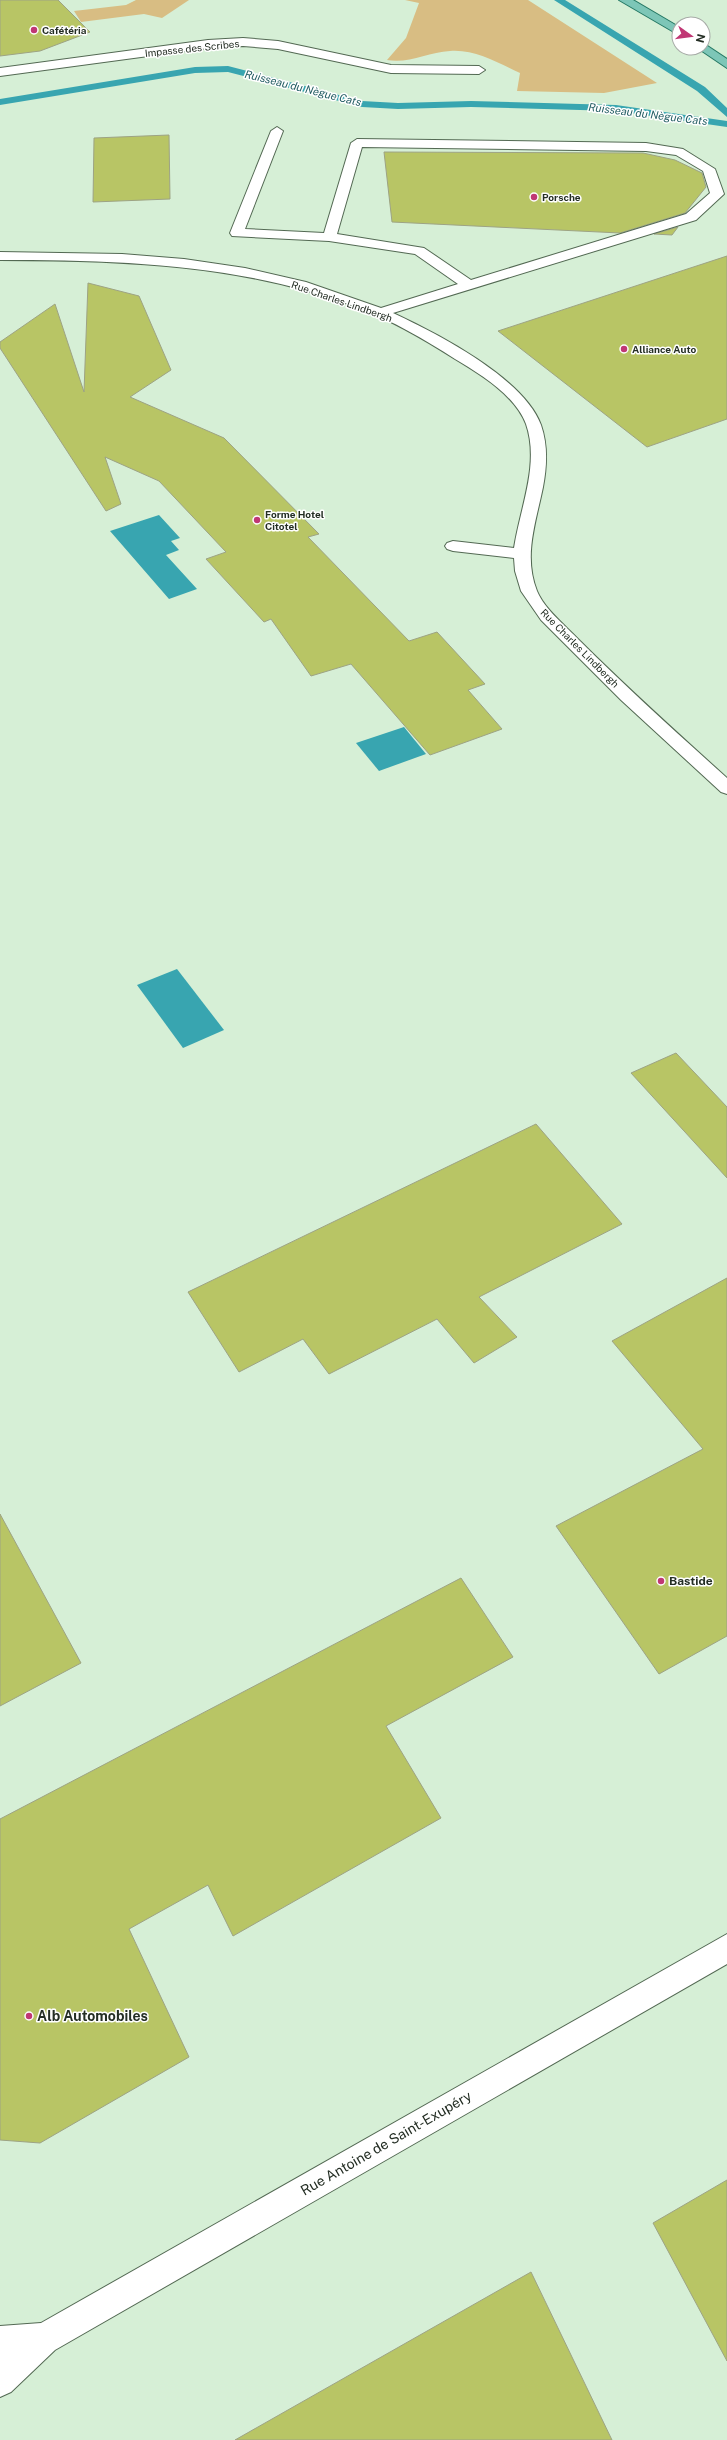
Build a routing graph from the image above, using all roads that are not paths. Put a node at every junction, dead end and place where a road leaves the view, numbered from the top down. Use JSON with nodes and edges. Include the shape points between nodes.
{"nodes":[{"id":1,"x":628,"y":1,"type":"edge"},
{"id":2,"x":671,"y":27,"type":"edge"},
{"id":3,"x":711,"y":53,"type":"edge"},
{"id":4,"x":727,"y":64,"type":"edge"},
{"id":5,"x":479,"y":70,"type":"dead end"},
{"id":6,"x":0,"y":72,"type":"edge"},
{"id":7,"x":277,"y":131,"type":"dead end"},
{"id":8,"x":329,"y":237,"type":"junction"},
{"id":9,"x":0,"y":256,"type":"edge"},
{"id":10,"x":467,"y":284,"type":"junction"},
{"id":11,"x":382,"y":312,"type":"junction"},
{"id":12,"x":453,"y":546,"type":"dead end"},
{"id":13,"x":523,"y":554,"type":"junction"},
{"id":14,"x":727,"y":788,"type":"edge"},
{"id":15,"x":727,"y":1948,"type":"edge"},
{"id":16,"x":44,"y":2339,"type":"junction"},
{"id":17,"x":0,"y":2342,"type":"edge"},
{"id":18,"x":0,"y":2381,"type":"edge"}],
"edges":[{"from":1,"to":2,"type":"main road"},
{"from":3,"to":4,"type":"main road"},
{"from":5,"to":6,"type":"street","name":"Impasse des Scribes","via":[[391,69],[278,45],[244,42],[208,44]]},
{"from":7,"to":8,"type":"street","via":[[237,233]]},
{"from":8,"to":10,"type":"street","via":[[418,251]]},
{"from":8,"to":10,"type":"street","via":[[356,143],[646,147],[679,152],[709,169],[717,194],[691,217]]},
{"from":9,"to":11,"type":"street","name":"Rue Charles Lindbergh","via":[[63,255],[155,260],[230,270],[285,281]]},
{"from":10,"to":11,"type":"street"},
{"from":11,"to":13,"type":"street","name":"Rue Charles Lindbergh","via":[[431,337],[497,381],[519,401],[531,421],[539,441],[538,470],[526,518]]},
{"from":12,"to":13,"type":"street"},
{"from":13,"to":14,"type":"street","name":"Rue Charles Lindbergh","via":[[524,578],[536,603],[584,655]]},
{"from":15,"to":16,"type":"street","name":"Rue Antoine de Saint-Exupéry"},
{"from":16,"to":17,"type":"street","name":"Rue Antoine de Saint-Exupéry"},
{"from":16,"to":18,"type":"street","name":"Rue Antoine de Saint-Exupéry"}]}
